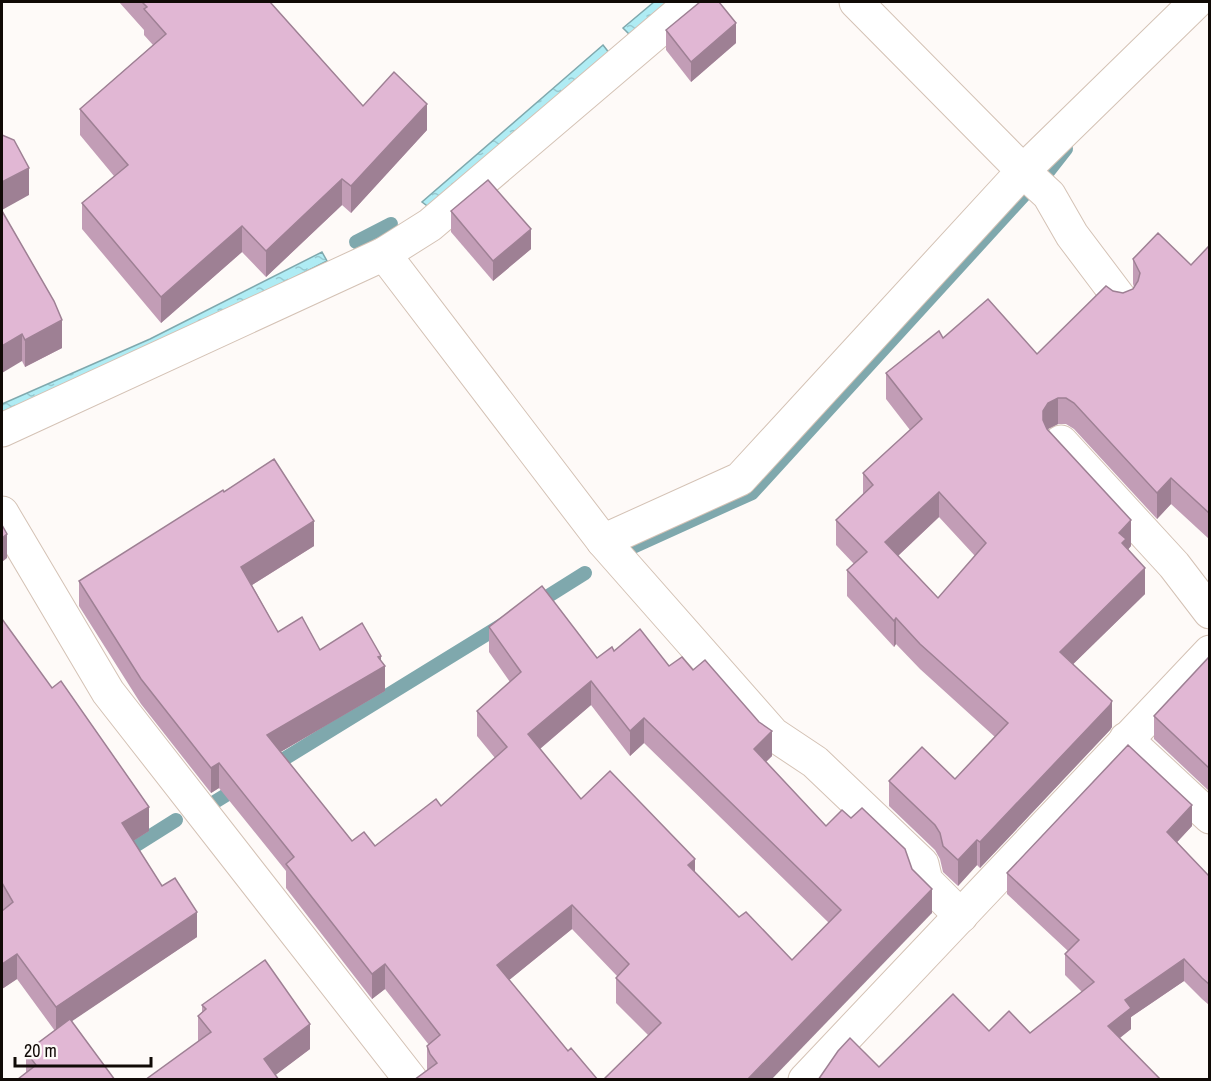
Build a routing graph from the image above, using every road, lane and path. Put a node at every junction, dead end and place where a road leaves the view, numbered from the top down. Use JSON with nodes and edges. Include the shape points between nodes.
{"nodes":[{"id":1,"x":692,"y":2,"type":"edge"},
{"id":2,"x":856,"y":2,"type":"edge"},
{"id":3,"x":1196,"y":2,"type":"edge"},
{"id":4,"x":1023,"y":171,"type":"junction"},
{"id":5,"x":384,"y":254,"type":"junction"},
{"id":6,"x":1121,"y":300,"type":"edge"},
{"id":7,"x":2,"y":430,"type":"edge"},
{"id":8,"x":1061,"y":442,"type":"edge"},
{"id":9,"x":2,"y":513,"type":"edge"},
{"id":10,"x":603,"y":541,"type":"junction"},
{"id":11,"x":1209,"y":612,"type":"edge"},
{"id":12,"x":1209,"y":652,"type":"edge"},
{"id":13,"x":1126,"y":739,"type":"junction"},
{"id":14,"x":1209,"y":817,"type":"edge"},
{"id":15,"x":961,"y":915,"type":"junction"},
{"id":16,"x":411,"y":1080,"type":"edge"},
{"id":17,"x":805,"y":1080,"type":"edge"}],
"edges":[{"from":1,"to":5,"type":"street","via":[[430,225]]},
{"from":2,"to":4,"type":"street"},
{"from":3,"to":4,"type":"street"},
{"from":4,"to":6,"type":"street","via":[[1049,195],[1072,235]]},
{"from":4,"to":10,"type":"street","via":[[740,480]]},
{"from":5,"to":7,"type":"street"},
{"from":5,"to":10,"type":"street"},
{"from":8,"to":11,"type":"street","via":[[1173,565]]},
{"from":9,"to":16,"type":"street","via":[[108,692]]},
{"from":10,"to":15,"type":"street","via":[[773,734],[815,762],[922,864],[926,881]]},
{"from":12,"to":13,"type":"street"},
{"from":13,"to":14,"type":"street"},
{"from":13,"to":15,"type":"street"},
{"from":15,"to":17,"type":"street"}]}
